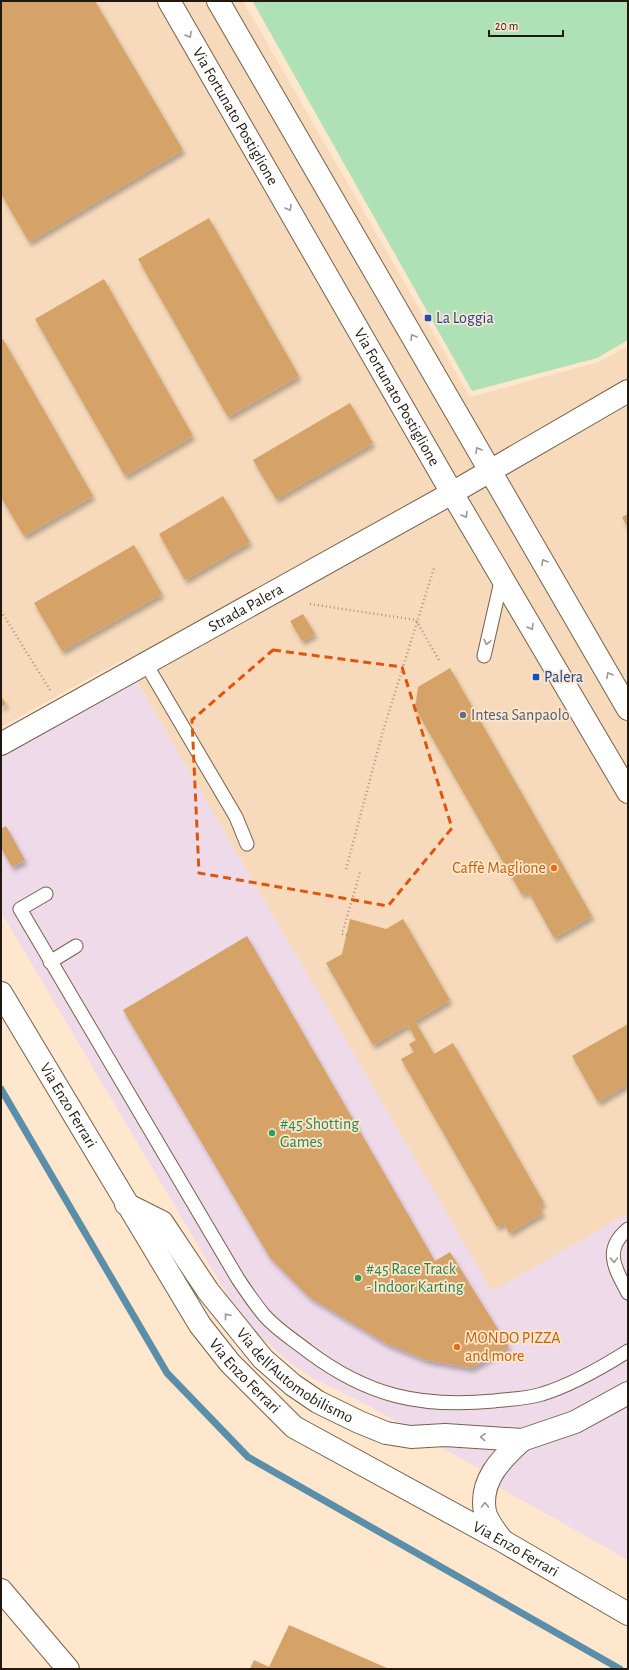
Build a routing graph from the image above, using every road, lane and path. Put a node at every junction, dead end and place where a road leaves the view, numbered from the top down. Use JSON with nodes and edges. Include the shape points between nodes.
{"nodes":[{"id":1,"x":169,"y":1,"type":"edge"},
{"id":2,"x":218,"y":1,"type":"edge"},
{"id":3,"x":628,"y":392,"type":"edge"},
{"id":4,"x":491,"y":471,"type":"junction"},
{"id":5,"x":452,"y":493,"type":"junction"},
{"id":6,"x":434,"y":568,"type":"dead end"},
{"id":7,"x":502,"y":577,"type":"junction"},
{"id":8,"x":310,"y":604,"type":"dead end"},
{"id":9,"x":1,"y":611,"type":"edge"},
{"id":10,"x":416,"y":620,"type":"junction"},
{"id":11,"x":484,"y":656,"type":"dead end"},
{"id":12,"x":440,"y":662,"type":"dead end"},
{"id":13,"x":146,"y":664,"type":"junction"},
{"id":14,"x":628,"y":709,"type":"edge"},
{"id":15,"x":63,"y":710,"type":"junction"},
{"id":16,"x":1,"y":744,"type":"edge"},
{"id":17,"x":628,"y":792,"type":"edge"},
{"id":18,"x":247,"y":844,"type":"dead end"},
{"id":19,"x":346,"y":869,"type":"dead end"},
{"id":20,"x":360,"y":872,"type":"dead end"},
{"id":21,"x":46,"y":894,"type":"dead end"},
{"id":22,"x":346,"y":935,"type":"dead end"},
{"id":23,"x":76,"y":946,"type":"dead end"},
{"id":24,"x":50,"y":962,"type":"junction"},
{"id":25,"x":1,"y":993,"type":"edge"},
{"id":26,"x":126,"y":1204,"type":"junction"},
{"id":27,"x":628,"y":1229,"type":"edge"},
{"id":28,"x":628,"y":1293,"type":"edge"},
{"id":29,"x":628,"y":1351,"type":"edge"},
{"id":30,"x":628,"y":1393,"type":"edge"},
{"id":31,"x":522,"y":1440,"type":"junction"},
{"id":32,"x":501,"y":1540,"type":"junction"},
{"id":33,"x":1,"y":1590,"type":"edge"},
{"id":34,"x":628,"y":1614,"type":"edge"},
{"id":35,"x":68,"y":1669,"type":"edge"}],
"edges":[{"from":1,"to":5,"type":"street","name":"Via Fortunato Postiglione","one_way":true},
{"from":4,"to":2,"type":"street","one_way":true},
{"from":3,"to":4,"type":"street","name":"Strada Palera"},
{"from":4,"to":5,"type":"street","name":"Strada Palera"},
{"from":14,"to":4,"type":"street","one_way":true},
{"from":5,"to":7,"type":"street","name":"Via Fortunato Postiglione","one_way":true},
{"from":5,"to":13,"type":"street","name":"Strada Palera"},
{"from":6,"to":10,"type":"path"},
{"from":7,"to":11,"type":"lane","one_way":true},
{"from":7,"to":17,"type":"street","name":"Via Fortunato Postiglione","one_way":true},
{"from":8,"to":10,"type":"path"},
{"from":9,"to":15,"type":"path"},
{"from":10,"to":12,"type":"path"},
{"from":10,"to":19,"type":"path"},
{"from":13,"to":15,"type":"street","name":"Strada Palera"},
{"from":13,"to":18,"type":"lane","via":[[236,817]]},
{"from":15,"to":16,"type":"street","name":"Strada Palera"},
{"from":20,"to":22,"type":"path","via":[[342,934]]},
{"from":21,"to":24,"type":"lane","via":[[20,909]]},
{"from":23,"to":24,"type":"lane"},
{"from":24,"to":29,"type":"lane","via":[[238,1279],[265,1316],[330,1367],[374,1390],[443,1404],[468,1403],[540,1395],[568,1385]]},
{"from":25,"to":26,"type":"street","name":"Via Enzo Ferrari"},
{"from":31,"to":26,"type":"street","name":"Via dell'Automobilismo","one_way":true,"via":[[445,1435],[411,1437],[386,1433],[318,1402],[293,1385],[263,1359],[208,1291],[162,1222]]},
{"from":26,"to":32,"type":"street","name":"Via Enzo Ferrari","via":[[200,1325],[230,1363],[294,1427]]},
{"from":27,"to":28,"type":"lane","one_way":true,"via":[[615,1246],[614,1265]]},
{"from":30,"to":31,"type":"street","name":"Via dell'Automobilismo","via":[[575,1422]]},
{"from":32,"to":31,"type":"street","name":"Via dell'Automobilismo","one_way":true,"via":[[485,1513],[486,1489],[495,1467]]},
{"from":32,"to":34,"type":"street","name":"Via Enzo Ferrari"},
{"from":33,"to":35,"type":"street"}]}
